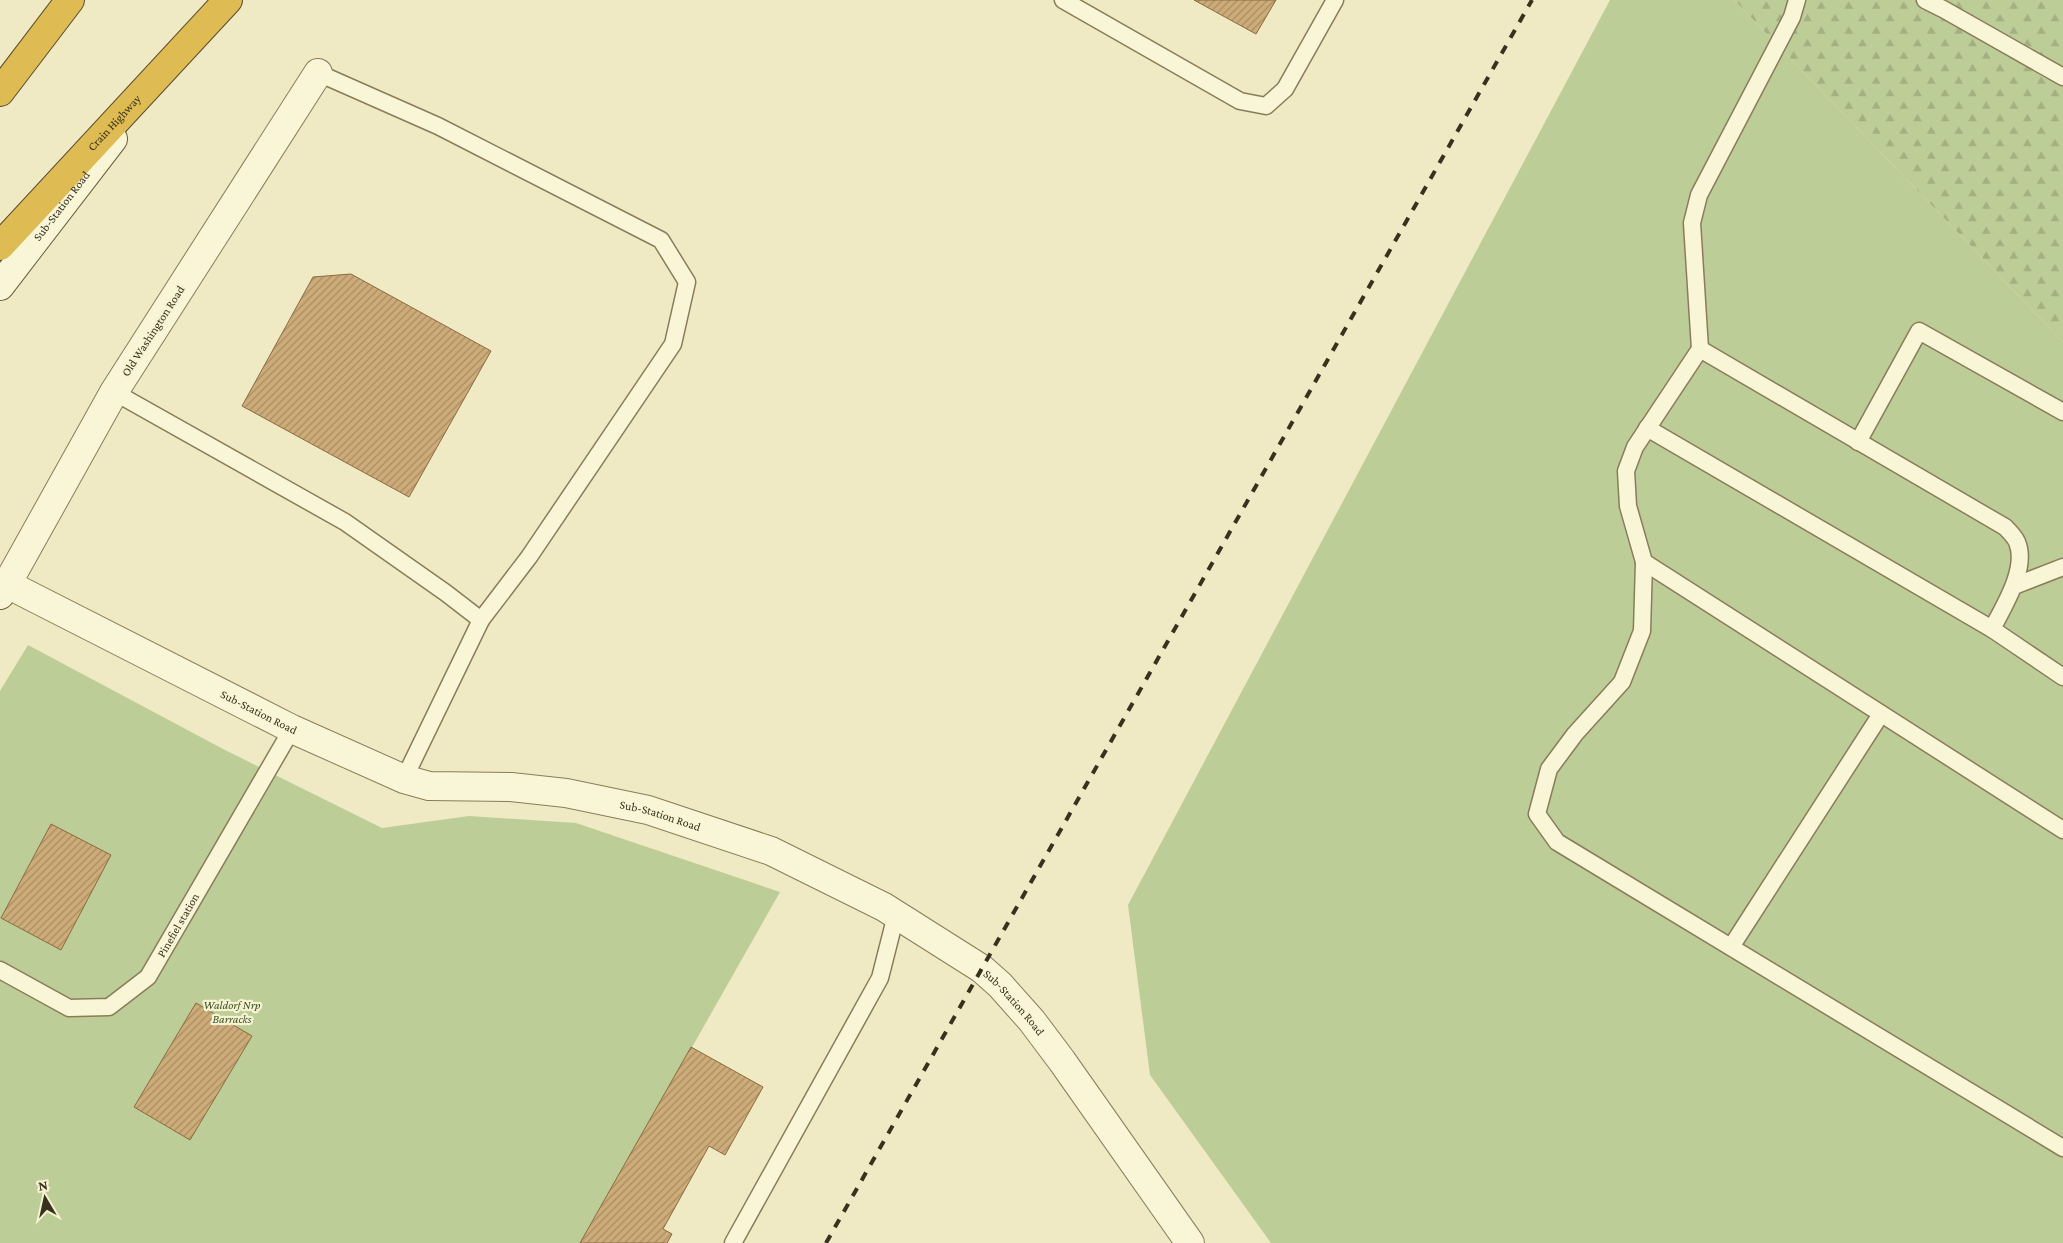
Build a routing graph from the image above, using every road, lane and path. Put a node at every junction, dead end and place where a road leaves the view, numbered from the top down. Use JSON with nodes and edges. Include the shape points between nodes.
{"nodes":[{"id":1,"x":60,"y":0,"type":"edge"},
{"id":2,"x":70,"y":0,"type":"edge"},
{"id":3,"x":228,"y":0,"type":"edge"},
{"id":4,"x":1063,"y":0,"type":"edge"},
{"id":5,"x":1335,"y":0,"type":"edge"},
{"id":6,"x":1797,"y":0,"type":"edge"},
{"id":7,"x":1925,"y":0,"type":"edge"},
{"id":8,"x":178,"y":54,"type":"junction"},
{"id":9,"x":0,"y":69,"type":"edge"},
{"id":10,"x":318,"y":73,"type":"joint"},
{"id":11,"x":2063,"y":77,"type":"edge"},
{"id":12,"x":0,"y":92,"type":"edge"},
{"id":13,"x":0,"y":246,"type":"edge"},
{"id":14,"x":0,"y":286,"type":"edge"},
{"id":15,"x":1700,"y":350,"type":"junction"},
{"id":16,"x":114,"y":392,"type":"junction"},
{"id":17,"x":2063,"y":412,"type":"edge"},
{"id":18,"x":1647,"y":428,"type":"junction"},
{"id":19,"x":1858,"y":442,"type":"junction"},
{"id":20,"x":1644,"y":562,"type":"junction"},
{"id":21,"x":2063,"y":567,"type":"edge"},
{"id":22,"x":2,"y":585,"type":"edge"},
{"id":23,"x":2014,"y":586,"type":"junction"},
{"id":24,"x":481,"y":620,"type":"junction"},
{"id":25,"x":1992,"y":629,"type":"junction"},
{"id":26,"x":2063,"y":677,"type":"edge"},
{"id":27,"x":1881,"y":714,"type":"junction"},
{"id":28,"x":292,"y":729,"type":"junction"},
{"id":29,"x":404,"y":779,"type":"junction"},
{"id":30,"x":2063,"y":830,"type":"edge"},
{"id":31,"x":896,"y":915,"type":"junction"},
{"id":32,"x":1731,"y":947,"type":"junction"},
{"id":33,"x":0,"y":970,"type":"edge"},
{"id":34,"x":2063,"y":1148,"type":"edge"},
{"id":35,"x":733,"y":1243,"type":"edge"},
{"id":36,"x":1190,"y":1243,"type":"edge"}],
"edges":[{"from":1,"to":9,"type":"highway"},
{"from":2,"to":12,"type":"highway"},
{"from":3,"to":8,"type":"highway","name":"Crain Highway"},
{"from":4,"to":5,"type":"lane","via":[[1240,101],[1266,106],[1285,89]]},
{"from":6,"to":15,"type":"lane","via":[[1792,17],[1699,195],[1692,223]]},
{"from":7,"to":11,"type":"lane"},
{"from":8,"to":13,"type":"highway","name":"Crain Highway"},
{"from":8,"to":14,"type":"street","name":"Sub-Station Road"},
{"from":10,"to":16,"type":"street","name":"Old Washington Road"},
{"from":10,"to":24,"type":"lane","via":[[438,126],[661,240],[687,282],[673,344],[529,557]]},
{"from":15,"to":18,"type":"lane"},
{"from":15,"to":19,"type":"lane"},
{"from":16,"to":22,"type":"street","name":"Old Washington Road"},
{"from":16,"to":24,"type":"lane","via":[[345,522]]},
{"from":17,"to":19,"type":"lane","via":[[1919,331]]},
{"from":18,"to":20,"type":"lane","via":[[1634,448],[1626,471],[1628,506]]},
{"from":18,"to":25,"type":"lane"},
{"from":19,"to":23,"type":"lane","via":[[2005,527],[2017,541],[2020,560]]},
{"from":20,"to":27,"type":"lane"},
{"from":20,"to":32,"type":"lane","via":[[1642,631],[1622,682],[1548,769],[1537,814],[1557,842]]},
{"from":21,"to":23,"type":"lane"},
{"from":22,"to":28,"type":"street","name":"Sub-Station Road"},
{"from":23,"to":25,"type":"lane"},
{"from":24,"to":29,"type":"lane"},
{"from":25,"to":26,"type":"lane"},
{"from":27,"to":30,"type":"lane"},
{"from":27,"to":32,"type":"lane"},
{"from":28,"to":29,"type":"street","name":"Sub-Station Road"},
{"from":28,"to":33,"type":"lane","name":"Pinefiel station","via":[[148,977],[109,1006],[69,1008]]},
{"from":29,"to":31,"type":"street","name":"Sub-Station Road","via":[[429,786],[511,787],[566,793],[648,810],[771,851]]},
{"from":31,"to":35,"type":"lane","via":[[880,978]]},
{"from":31,"to":36,"type":"street","name":"Sub-Station Road","via":[[982,969],[1000,985],[1032,1021]]},
{"from":32,"to":34,"type":"lane"}]}
